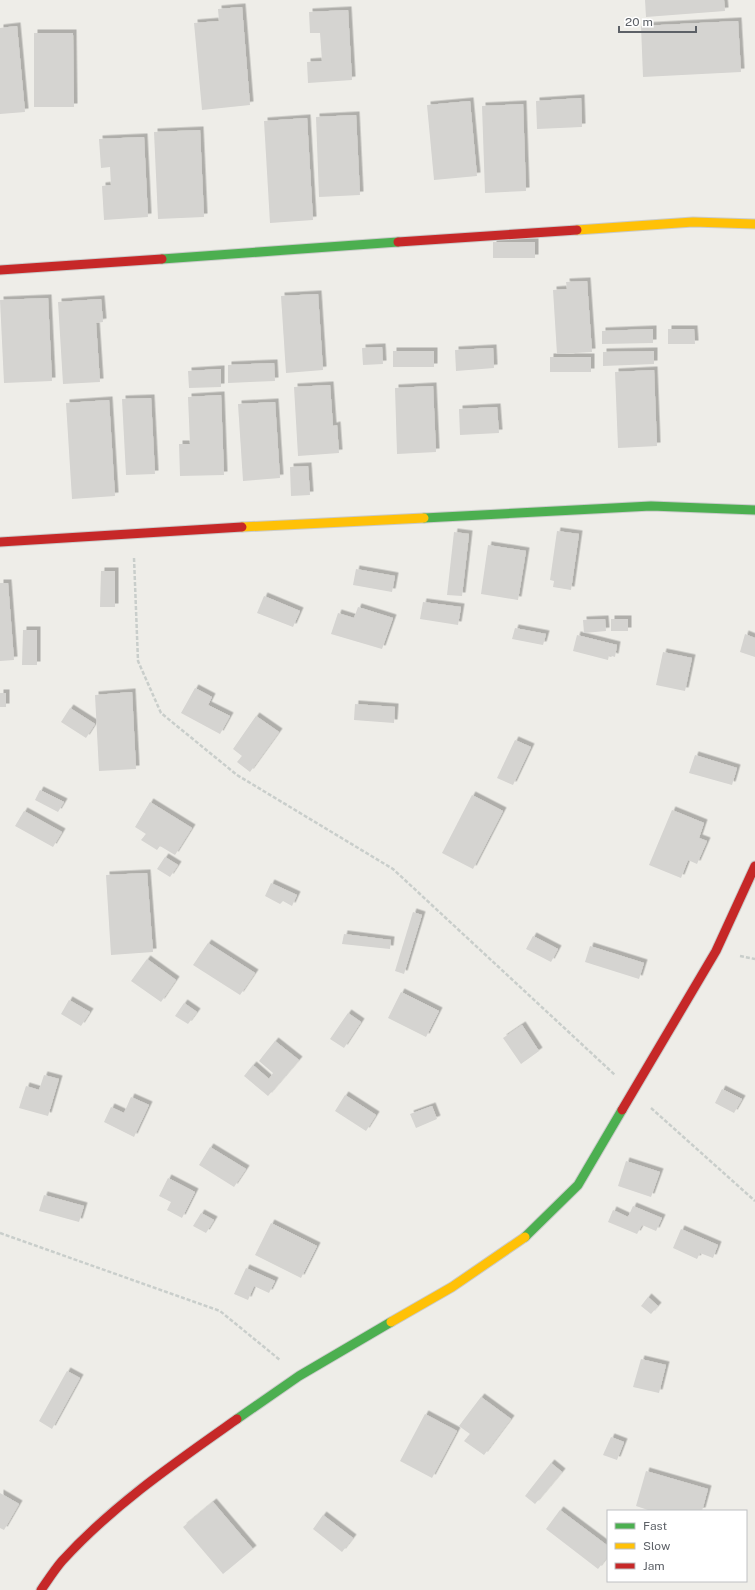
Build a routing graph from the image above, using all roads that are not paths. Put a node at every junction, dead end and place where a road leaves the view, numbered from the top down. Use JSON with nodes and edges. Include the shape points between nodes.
{"nodes":[{"id":1,"x":755,"y":224,"type":"edge"},
{"id":2,"x":0,"y":270,"type":"edge"},
{"id":3,"x":755,"y":510,"type":"edge"},
{"id":4,"x":0,"y":542,"type":"edge"},
{"id":5,"x":755,"y":866,"type":"edge"},
{"id":6,"x":42,"y":1590,"type":"edge"}],
"edges":[{"from":1,"to":2,"type":"street","via":[[693,222]]},
{"from":3,"to":4,"type":"street","via":[[650,506]]},
{"from":5,"to":6,"type":"street","via":[[716,951],[578,1185],[522,1239],[452,1287],[299,1376],[172,1464],[114,1510],[62,1561]]}]}
